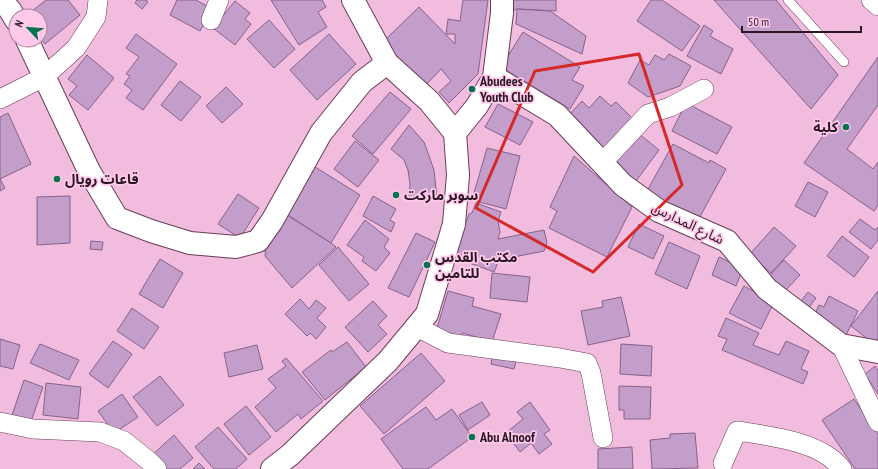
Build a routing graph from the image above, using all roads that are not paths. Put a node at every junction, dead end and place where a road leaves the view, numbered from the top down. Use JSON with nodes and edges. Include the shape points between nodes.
{"nodes":[{"id":1,"x":1,"y":0,"type":"edge"},
{"id":2,"x":98,"y":0,"type":"edge"},
{"id":3,"x":220,"y":0,"type":"edge"},
{"id":4,"x":353,"y":0,"type":"edge"},
{"id":5,"x":502,"y":0,"type":"edge"},
{"id":6,"x":788,"y":0,"type":"edge"},
{"id":7,"x":872,"y":0,"type":"edge"},
{"id":8,"x":878,"y":6,"type":"edge"},
{"id":9,"x":8,"y":8,"type":"edge"},
{"id":10,"x":211,"y":20,"type":"dead end"},
{"id":11,"x":31,"y":48,"type":"edge"},
{"id":12,"x":844,"y":62,"type":"dead end"},
{"id":13,"x":387,"y":63,"type":"junction"},
{"id":14,"x":494,"y":77,"type":"junction"},
{"id":15,"x":44,"y":78,"type":"junction"},
{"id":16,"x":704,"y":89,"type":"dead end"},
{"id":17,"x":0,"y":99,"type":"edge"},
{"id":18,"x":455,"y":133,"type":"junction"},
{"id":19,"x":602,"y":163,"type":"junction"},
{"id":20,"x":417,"y":327,"type":"junction"},
{"id":21,"x":841,"y":345,"type":"junction"},
{"id":22,"x":878,"y":352,"type":"edge"},
{"id":23,"x":0,"y":422,"type":"edge"},
{"id":24,"x":878,"y":422,"type":"edge"},
{"id":25,"x":603,"y":438,"type":"dead end"},
{"id":26,"x":723,"y":463,"type":"dead end"},
{"id":27,"x":157,"y":469,"type":"edge"},
{"id":28,"x":272,"y":469,"type":"edge"},
{"id":29,"x":842,"y":469,"type":"edge"}],
"edges":[{"from":1,"to":9,"type":"street"},
{"from":2,"to":15,"type":"street","via":[[96,17],[76,48]]},
{"from":3,"to":10,"type":"street"},
{"from":4,"to":13,"type":"street"},
{"from":5,"to":14,"type":"street"},
{"from":6,"to":12,"type":"lane"},
{"from":7,"to":8,"type":"street"},
{"from":11,"to":15,"type":"street"},
{"from":13,"to":15,"type":"street","via":[[362,82],[321,133],[272,221],[258,241],[236,247],[190,243],[117,218],[89,172]]},
{"from":13,"to":18,"type":"street","via":[[429,101]]},
{"from":14,"to":18,"type":"street","via":[[477,106]]},
{"from":14,"to":19,"type":"street","name":"شارع المدارس","via":[[557,115]]},
{"from":15,"to":17,"type":"street"},
{"from":16,"to":19,"type":"street","via":[[670,107],[648,114]]},
{"from":18,"to":20,"type":"street","via":[[458,175],[454,224],[427,314]]},
{"from":19,"to":21,"type":"street","name":"شارع المدارس","via":[[623,185],[660,211],[727,241],[767,289]]},
{"from":20,"to":25,"type":"street","via":[[448,343],[587,364],[591,373]]},
{"from":20,"to":28,"type":"street","via":[[388,361],[290,455]]},
{"from":21,"to":22,"type":"street"},
{"from":21,"to":24,"type":"street"},
{"from":23,"to":27,"type":"street","via":[[33,429],[100,432],[124,441]]},
{"from":26,"to":29,"type":"street","via":[[737,431],[779,438],[818,449]]}]}
